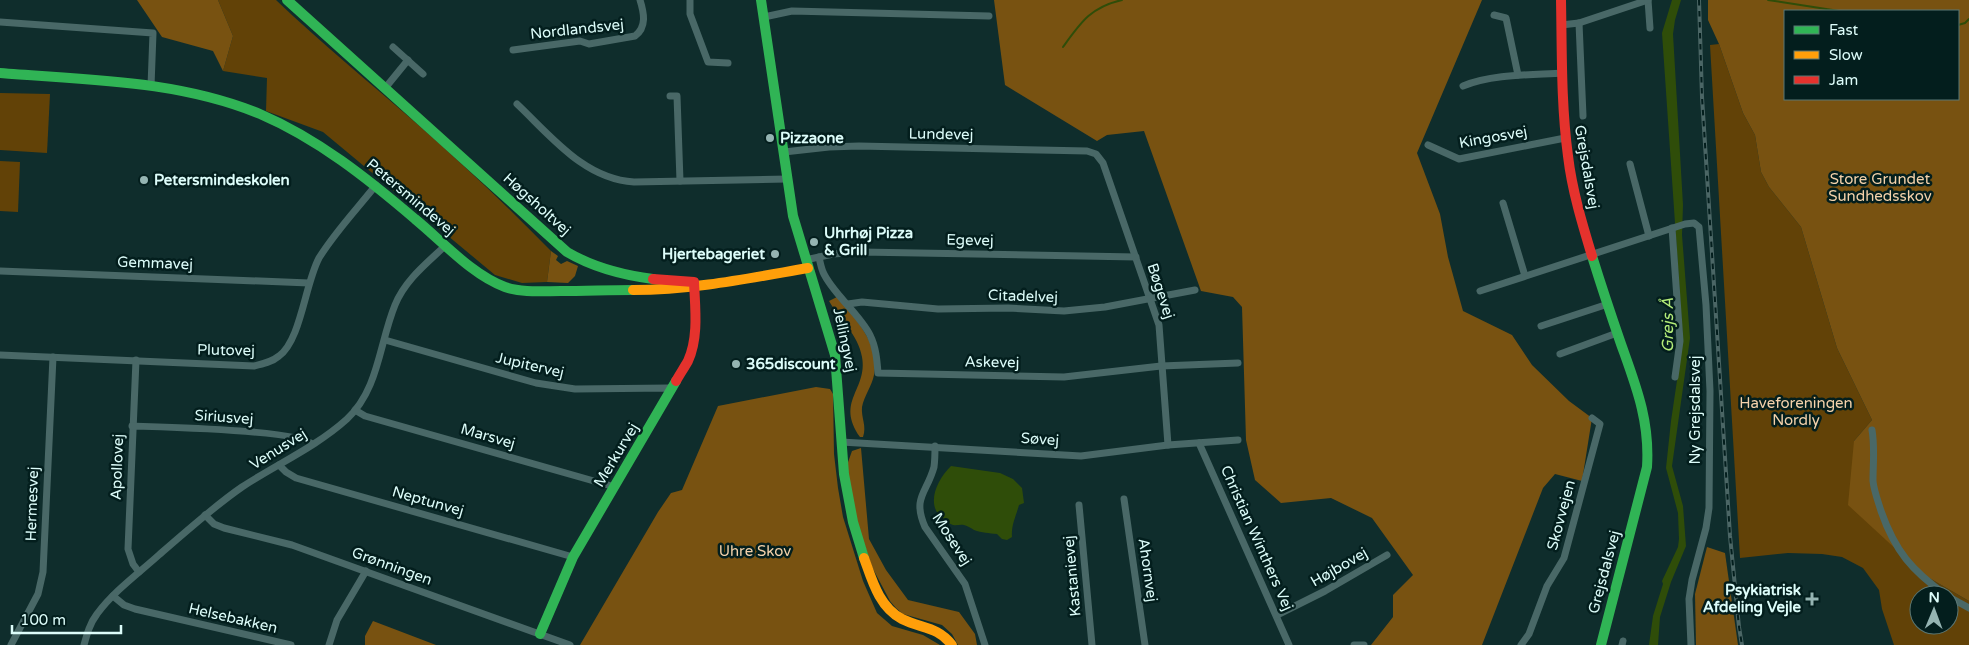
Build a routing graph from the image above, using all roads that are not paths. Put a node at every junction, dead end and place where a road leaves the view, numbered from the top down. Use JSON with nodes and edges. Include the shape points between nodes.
{"nodes":[{"id":1,"x":287,"y":0,"type":"edge"},
{"id":2,"x":640,"y":0,"type":"edge"},
{"id":3,"x":690,"y":0,"type":"edge"},
{"id":4,"x":761,"y":0,"type":"edge"},
{"id":5,"x":1561,"y":0,"type":"edge"},
{"id":6,"x":1648,"y":0,"type":"edge"},
{"id":7,"x":989,"y":16,"type":"dead end"},
{"id":8,"x":1494,"y":16,"type":"dead end"},
{"id":9,"x":764,"y":17,"type":"junction"},
{"id":10,"x":0,"y":22,"type":"edge"},
{"id":11,"x":1579,"y":23,"type":"junction"},
{"id":12,"x":1561,"y":25,"type":"junction"},
{"id":13,"x":1650,"y":28,"type":"dead end"},
{"id":14,"x":393,"y":47,"type":"dead end"},
{"id":15,"x":513,"y":50,"type":"dead end"},
{"id":16,"x":408,"y":60,"type":"junction"},
{"id":17,"x":728,"y":62,"type":"dead end"},
{"id":18,"x":0,"y":73,"type":"edge"},
{"id":19,"x":1563,"y":73,"type":"junction"},
{"id":20,"x":423,"y":74,"type":"dead end"},
{"id":21,"x":1518,"y":76,"type":"junction"},
{"id":22,"x":151,"y":86,"type":"junction"},
{"id":23,"x":1463,"y":86,"type":"dead end"},
{"id":24,"x":386,"y":87,"type":"junction"},
{"id":25,"x":670,"y":96,"type":"dead end"},
{"id":26,"x":517,"y":104,"type":"dead end"},
{"id":27,"x":1583,"y":116,"type":"dead end"},
{"id":28,"x":1565,"y":138,"type":"junction"},
{"id":29,"x":1428,"y":145,"type":"dead end"},
{"id":30,"x":784,"y":152,"type":"junction"},
{"id":31,"x":1096,"y":154,"type":"joint"},
{"id":32,"x":1630,"y":164,"type":"dead end"},
{"id":33,"x":787,"y":179,"type":"junction"},
{"id":34,"x":680,"y":181,"type":"junction"},
{"id":35,"x":376,"y":185,"type":"junction"},
{"id":36,"x":1503,"y":203,"type":"dead end"},
{"id":37,"x":1673,"y":228,"type":"junction"},
{"id":38,"x":1649,"y":236,"type":"junction"},
{"id":39,"x":446,"y":245,"type":"junction"},
{"id":40,"x":1592,"y":256,"type":"junction"},
{"id":41,"x":819,"y":257,"type":"junction"},
{"id":42,"x":1136,"y":257,"type":"junction"},
{"id":43,"x":806,"y":264,"type":"junction"},
{"id":44,"x":0,"y":271,"type":"edge"},
{"id":45,"x":1525,"y":276,"type":"junction"},
{"id":46,"x":309,"y":283,"type":"junction"},
{"id":47,"x":694,"y":286,"type":"junction"},
{"id":48,"x":1195,"y":290,"type":"dead end"},
{"id":49,"x":1480,"y":291,"type":"dead end"},
{"id":50,"x":1150,"y":298,"type":"junction"},
{"id":51,"x":848,"y":304,"type":"junction"},
{"id":52,"x":1608,"y":304,"type":"junction"},
{"id":53,"x":1542,"y":326,"type":"dead end"},
{"id":54,"x":1618,"y":333,"type":"junction"},
{"id":55,"x":385,"y":340,"type":"junction"},
{"id":56,"x":1560,"y":354,"type":"dead end"},
{"id":57,"x":0,"y":355,"type":"edge"},
{"id":58,"x":52,"y":357,"type":"junction"},
{"id":59,"x":136,"y":360,"type":"junction"},
{"id":60,"x":1238,"y":363,"type":"dead end"},
{"id":61,"x":1161,"y":366,"type":"junction"},
{"id":62,"x":1675,"y":377,"type":"dead end"},
{"id":63,"x":672,"y":390,"type":"junction"},
{"id":64,"x":355,"y":410,"type":"junction"},
{"id":65,"x":1592,"y":418,"type":"dead end"},
{"id":66,"x":132,"y":426,"type":"junction"},
{"id":67,"x":1872,"y":430,"type":"dead end"},
{"id":68,"x":1238,"y":440,"type":"dead end"},
{"id":69,"x":841,"y":442,"type":"junction"},
{"id":70,"x":1199,"y":443,"type":"junction"},
{"id":71,"x":312,"y":444,"type":"junction"},
{"id":72,"x":1168,"y":445,"type":"junction"},
{"id":73,"x":935,"y":446,"type":"junction"},
{"id":74,"x":279,"y":465,"type":"junction"},
{"id":75,"x":615,"y":487,"type":"junction"},
{"id":76,"x":1124,"y":499,"type":"dead end"},
{"id":77,"x":1079,"y":505,"type":"dead end"},
{"id":78,"x":205,"y":515,"type":"junction"},
{"id":79,"x":1387,"y":555,"type":"dead end"},
{"id":80,"x":573,"y":557,"type":"junction"},
{"id":81,"x":139,"y":572,"type":"junction"},
{"id":82,"x":366,"y":572,"type":"junction"},
{"id":83,"x":1934,"y":585,"type":"edge"},
{"id":84,"x":113,"y":596,"type":"junction"},
{"id":85,"x":1277,"y":615,"type":"junction"},
{"id":86,"x":540,"y":634,"type":"junction"},
{"id":87,"x":11,"y":645,"type":"edge"},
{"id":88,"x":84,"y":645,"type":"edge"},
{"id":89,"x":291,"y":645,"type":"edge"},
{"id":90,"x":329,"y":645,"type":"edge"},
{"id":91,"x":570,"y":645,"type":"edge"},
{"id":92,"x":952,"y":645,"type":"edge"},
{"id":93,"x":985,"y":645,"type":"edge"},
{"id":94,"x":1092,"y":645,"type":"edge"},
{"id":95,"x":1145,"y":645,"type":"edge"},
{"id":96,"x":1289,"y":645,"type":"edge"},
{"id":97,"x":1354,"y":645,"type":"edge"},
{"id":98,"x":1364,"y":645,"type":"edge"},
{"id":99,"x":1521,"y":645,"type":"edge"},
{"id":100,"x":1601,"y":645,"type":"edge"},
{"id":101,"x":1690,"y":645,"type":"edge"}],
"edges":[{"from":1,"to":24,"type":"street","name":"Høgsholtvej"},
{"from":2,"to":15,"type":"street","name":"Nordlandsvej","via":[[644,25],[635,36],[589,44],[580,41]]},
{"from":3,"to":17,"type":"street","via":[[690,14],[708,62]]},
{"from":4,"to":9,"type":"street","name":"Jellingvej"},
{"from":5,"to":12,"type":"street","name":"Grejsdalsvej"},
{"from":6,"to":11,"type":"street"},
{"from":6,"to":13,"type":"street"},
{"from":7,"to":9,"type":"street","via":[[792,11]]},
{"from":8,"to":21,"type":"street","via":[[1506,18]]},
{"from":9,"to":30,"type":"street","name":"Jellingvej"},
{"from":10,"to":22,"type":"street","via":[[153,33]]},
{"from":11,"to":12,"type":"street"},
{"from":11,"to":27,"type":"street"},
{"from":12,"to":19,"type":"street","name":"Grejsdalsvej"},
{"from":14,"to":16,"type":"street"},
{"from":16,"to":20,"type":"street"},
{"from":16,"to":24,"type":"street"},
{"from":18,"to":22,"type":"street","name":"Petersmindevej"},
{"from":19,"to":21,"type":"street"},
{"from":19,"to":28,"type":"street","name":"Grejsdalsvej"},
{"from":21,"to":23,"type":"street","via":[[1476,81]]},
{"from":22,"to":35,"type":"street","name":"Petersmindevej","via":[[216,98],[277,122],[312,140]]},
{"from":24,"to":47,"type":"street","name":"Høgsholtvej","via":[[574,256],[596,268],[638,277],[694,282]]},
{"from":25,"to":34,"type":"street","via":[[677,96]]},
{"from":26,"to":34,"type":"street","via":[[578,162],[604,176],[622,181]]},
{"from":28,"to":29,"type":"street","name":"Kingosvej","via":[[1459,159]]},
{"from":28,"to":40,"type":"street","name":"Grejsdalsvej","via":[[1572,184]]},
{"from":30,"to":31,"type":"street","name":"Lundevej","via":[[860,146],[1087,151]]},
{"from":30,"to":33,"type":"street","name":"Jellingvej"},
{"from":31,"to":42,"type":"street","name":"Bøgevej","via":[[1103,163]]},
{"from":32,"to":38,"type":"street"},
{"from":33,"to":34,"type":"street"},
{"from":33,"to":43,"type":"street","name":"Jellingvej"},
{"from":35,"to":39,"type":"street","name":"Petersmindevej"},
{"from":35,"to":46,"type":"street","name":"Plutovej","via":[[334,237],[319,259]]},
{"from":36,"to":45,"type":"street"},
{"from":37,"to":38,"type":"street","name":"Ny Grejsdalsvej"},
{"from":37,"to":62,"type":"street","via":[[1680,341]]},
{"from":37,"to":101,"type":"street","name":"Ny Grejsdalsvej","via":[[1694,223],[1701,230],[1710,391],[1709,508],[1689,599]]},
{"from":38,"to":40,"type":"street","name":"Ny Grejsdalsvej"},
{"from":39,"to":47,"type":"street","name":"Petersmindevej","via":[[480,274],[519,290],[661,290]]},
{"from":39,"to":55,"type":"street","name":"Venusvej","via":[[402,291]]},
{"from":40,"to":45,"type":"street","name":"Ny Grejsdalsvej"},
{"from":40,"to":52,"type":"street","name":"Grejsdalsvej"},
{"from":41,"to":42,"type":"street","name":"Egevej","via":[[861,252]]},
{"from":41,"to":43,"type":"street","name":"Egevej"},
{"from":41,"to":51,"type":"street","name":"Askevej","via":[[827,280]]},
{"from":42,"to":50,"type":"street","name":"Bøgevej"},
{"from":43,"to":47,"type":"street","name":"Petersmindevej"},
{"from":43,"to":69,"type":"street","name":"Jellingvej","via":[[835,354]]},
{"from":44,"to":46,"type":"street","name":"Gemmavej"},
{"from":45,"to":49,"type":"street","name":"Ny Grejsdalsvej"},
{"from":46,"to":59,"type":"street","name":"Plutovej","via":[[293,338],[287,349],[268,362],[254,366]]},
{"from":47,"to":63,"type":"street","name":"Merkurvej","via":[[694,346]]},
{"from":48,"to":50,"type":"street","name":"Citadelvej"},
{"from":50,"to":51,"type":"street","name":"Citadelvej","via":[[1064,311]]},
{"from":50,"to":61,"type":"street","name":"Bøgevej","via":[[1159,325]]},
{"from":51,"to":61,"type":"street","name":"Askevej","via":[[870,334],[876,348],[878,373],[1064,377]]},
{"from":52,"to":53,"type":"street"},
{"from":52,"to":54,"type":"street","name":"Grejsdalsvej"},
{"from":54,"to":56,"type":"street"},
{"from":54,"to":100,"type":"street","name":"Grejsdalsvej","via":[[1646,420],[1649,450],[1645,477]]},
{"from":55,"to":63,"type":"street","name":"Jupitervej","via":[[554,386]]},
{"from":55,"to":64,"type":"street","name":"Venusvej","via":[[374,376]]},
{"from":57,"to":58,"type":"street","name":"Plutovej"},
{"from":58,"to":59,"type":"street","name":"Plutovej"},
{"from":58,"to":87,"type":"street","name":"Hermesvej","via":[[43,572],[38,594]]},
{"from":59,"to":66,"type":"street","name":"Apollovej"},
{"from":60,"to":61,"type":"street","name":"Askevej"},
{"from":61,"to":72,"type":"street","name":"Bøgevej"},
{"from":63,"to":75,"type":"street","name":"Merkurvej"},
{"from":64,"to":71,"type":"street","name":"Venusvej"},
{"from":64,"to":75,"type":"street","name":"Marsvej","via":[[365,416]]},
{"from":65,"to":99,"type":"street","name":"Skovvejen","via":[[1600,424],[1564,558],[1547,586]]},
{"from":66,"to":71,"type":"street","name":"Siriusvej","via":[[246,431],[303,439]]},
{"from":66,"to":81,"type":"street","name":"Apollovej","via":[[128,549],[132,564]]},
{"from":67,"to":83,"type":"street","via":[[1875,448],[1873,482],[1885,522],[1895,544],[1914,570]]},
{"from":68,"to":70,"type":"street","name":"Søvej"},
{"from":69,"to":73,"type":"street","name":"Søvej"},
{"from":69,"to":92,"type":"street","name":"Jellingvej","via":[[850,513],[857,540],[882,601],[897,616],[931,627]]},
{"from":70,"to":72,"type":"street","name":"Søvej"},
{"from":70,"to":85,"type":"street","name":"Christian Winthers Vej"},
{"from":71,"to":74,"type":"street","name":"Venusvej"},
{"from":72,"to":73,"type":"street","name":"Søvej","via":[[1081,456]]},
{"from":73,"to":93,"type":"street","name":"Mosevej","via":[[934,466],[920,500],[921,518],[965,584]]},
{"from":74,"to":78,"type":"street","name":"Venusvej"},
{"from":74,"to":80,"type":"street","name":"Neptunvej","via":[[296,478]]},
{"from":75,"to":80,"type":"street","name":"Merkurvej"},
{"from":76,"to":95,"type":"street","name":"Ahornvej"},
{"from":77,"to":94,"type":"street","name":"Kastanievej"},
{"from":78,"to":81,"type":"street","name":"Venusvej"},
{"from":78,"to":82,"type":"street","name":"Grønningen","via":[[224,528],[292,545]]},
{"from":79,"to":85,"type":"street","name":"Højbovej","via":[[1325,592]]},
{"from":80,"to":86,"type":"street","name":"Merkurvej"},
{"from":81,"to":84,"type":"street","name":"Venusvej"},
{"from":82,"to":86,"type":"street","name":"Grønningen"},
{"from":82,"to":90,"type":"street","via":[[337,620]]},
{"from":84,"to":88,"type":"street","name":"Venusvej","via":[[96,615]]},
{"from":84,"to":89,"type":"street","name":"Helsebakken","via":[[135,609]]},
{"from":85,"to":96,"type":"street","name":"Christian Winthers Vej"},
{"from":86,"to":91,"type":"street","name":"Grønningen"},
{"from":97,"to":98,"type":"street"}]}
